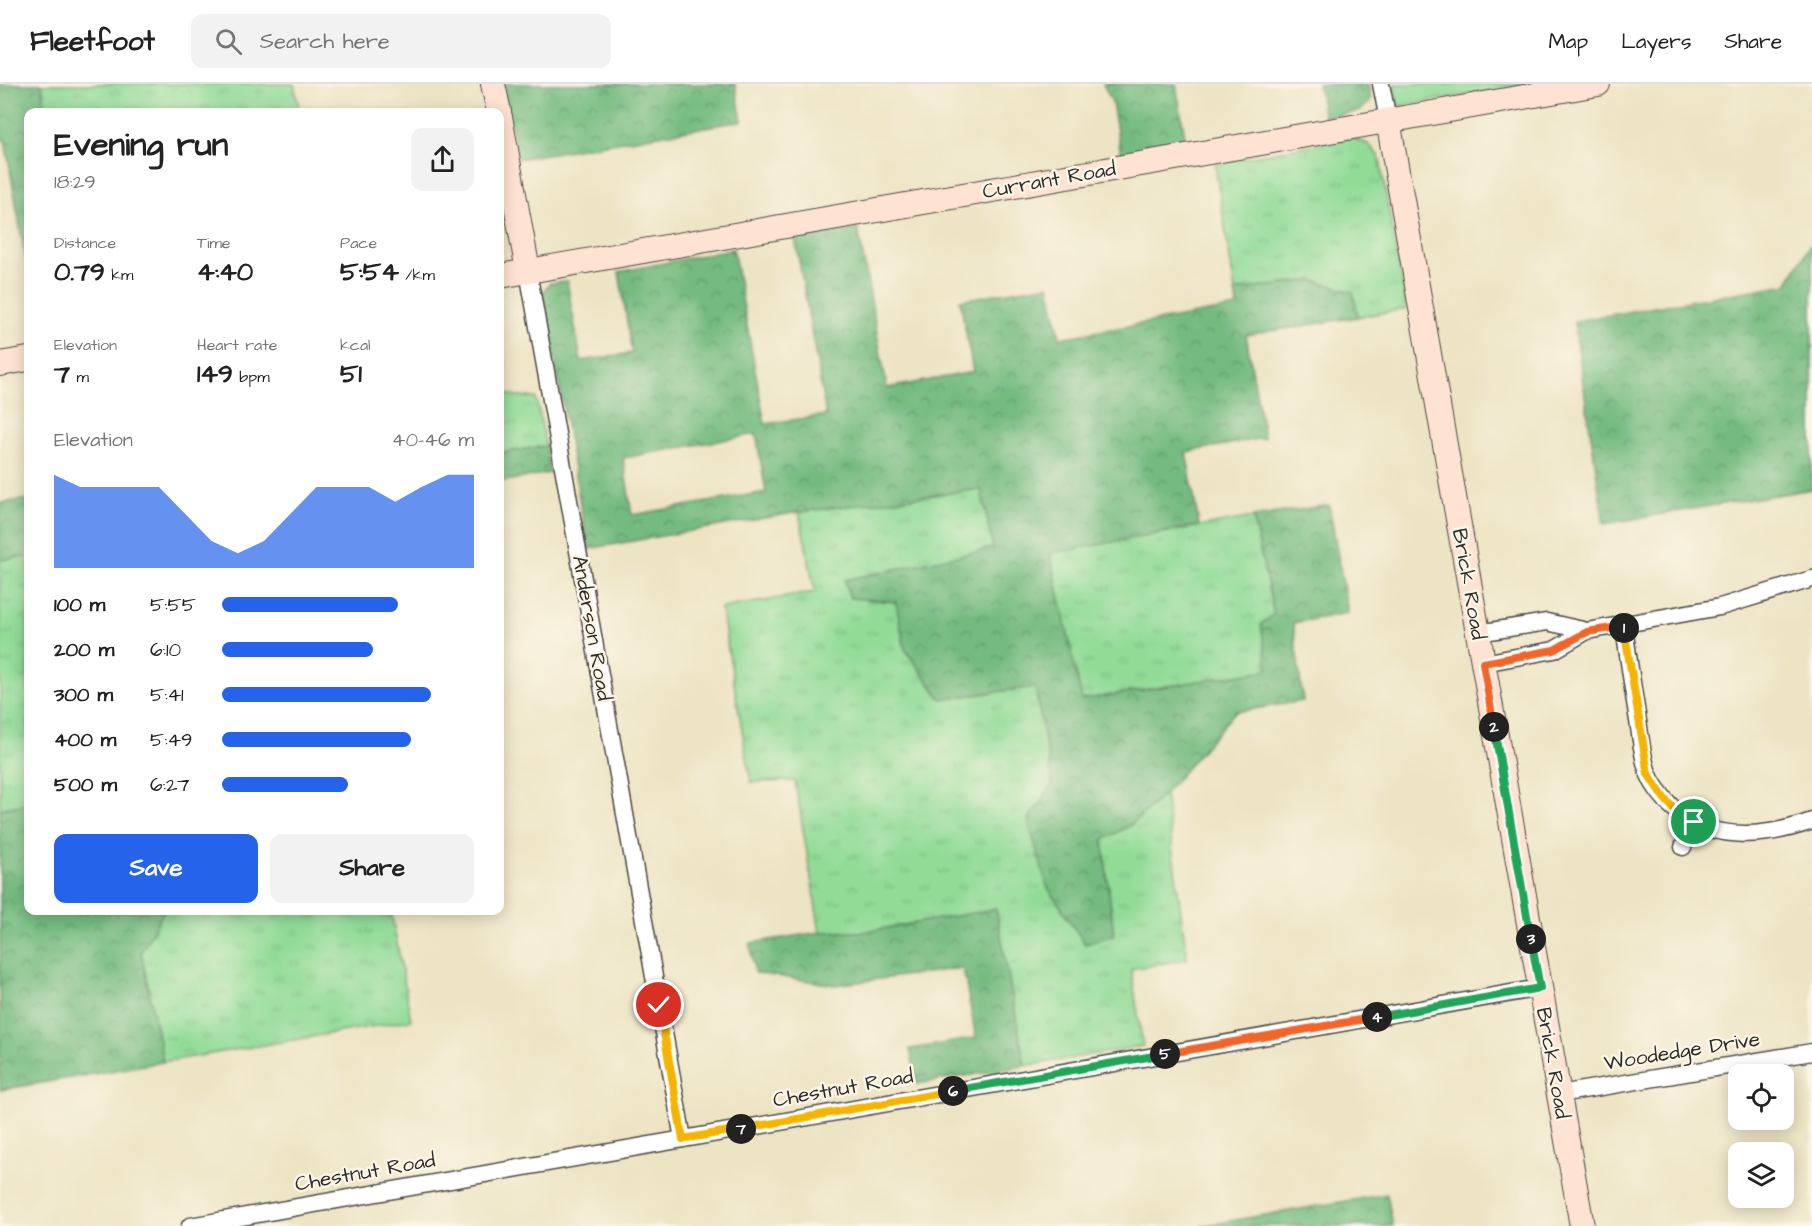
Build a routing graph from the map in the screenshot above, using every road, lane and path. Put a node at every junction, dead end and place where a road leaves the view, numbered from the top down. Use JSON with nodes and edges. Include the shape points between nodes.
{"nodes":[{"id":1,"x":493,"y":84,"type":"edge"},
{"id":2,"x":1381,"y":84,"type":"edge"},
{"id":3,"x":1598,"y":84,"type":"edge"},
{"id":4,"x":498,"y":108,"type":"edge"},
{"id":5,"x":1388,"y":120,"type":"junction"},
{"id":6,"x":504,"y":142,"type":"edge"},
{"id":7,"x":528,"y":271,"type":"junction"},
{"id":8,"x":504,"y":275,"type":"edge"},
{"id":9,"x":24,"y":360,"type":"edge"},
{"id":10,"x":0,"y":364,"type":"edge"},
{"id":11,"x":1812,"y":579,"type":"edge"},
{"id":12,"x":1624,"y":626,"type":"junction"},
{"id":13,"x":1587,"y":632,"type":"junction"},
{"id":14,"x":1478,"y":633,"type":"junction"},
{"id":15,"x":1483,"y":663,"type":"junction"},
{"id":16,"x":1812,"y":820,"type":"edge"},
{"id":17,"x":1694,"y":822,"type":"junction"},
{"id":18,"x":1683,"y":847,"type":"dead end"},
{"id":19,"x":1540,"y":988,"type":"junction"},
{"id":20,"x":1812,"y":1052,"type":"edge"},
{"id":21,"x":1559,"y":1094,"type":"junction"},
{"id":22,"x":683,"y":1139,"type":"junction"},
{"id":23,"x":190,"y":1226,"type":"edge"},
{"id":24,"x":1582,"y":1226,"type":"edge"}],
"edges":[{"from":1,"to":4,"type":"street","name":"Anderson Road"},
{"from":2,"to":5,"type":"street","name":"Brick Road"},
{"from":3,"to":5,"type":"street","name":"Currant Road"},
{"from":5,"to":7,"type":"street","name":"Currant Road"},
{"from":5,"to":14,"type":"street","name":"Brick Road"},
{"from":6,"to":7,"type":"street","name":"Anderson Road"},
{"from":7,"to":8,"type":"street","name":"Currant Road"},
{"from":7,"to":22,"type":"street","name":"Anderson Road"},
{"from":9,"to":10,"type":"street"},
{"from":11,"to":12,"type":"street","via":[[1720,607]]},
{"from":12,"to":13,"type":"street"},
{"from":12,"to":17,"type":"street","via":[[1648,774],[1677,812]]},
{"from":13,"to":14,"type":"street","via":[[1547,622]]},
{"from":13,"to":15,"type":"street","via":[[1554,650]]},
{"from":14,"to":15,"type":"street","name":"Brick Road"},
{"from":15,"to":19,"type":"street","name":"Brick Road"},
{"from":16,"to":17,"type":"street","via":[[1782,830],[1743,835],[1722,833]]},
{"from":17,"to":18,"type":"street"},
{"from":19,"to":21,"type":"street","name":"Brick Road"},
{"from":19,"to":22,"type":"street","name":"Chestnut Road"},
{"from":20,"to":21,"type":"street","name":"Woodedge Drive"},
{"from":21,"to":24,"type":"street","name":"Brick Road"},
{"from":22,"to":23,"type":"street","name":"Chestnut Road"}]}
